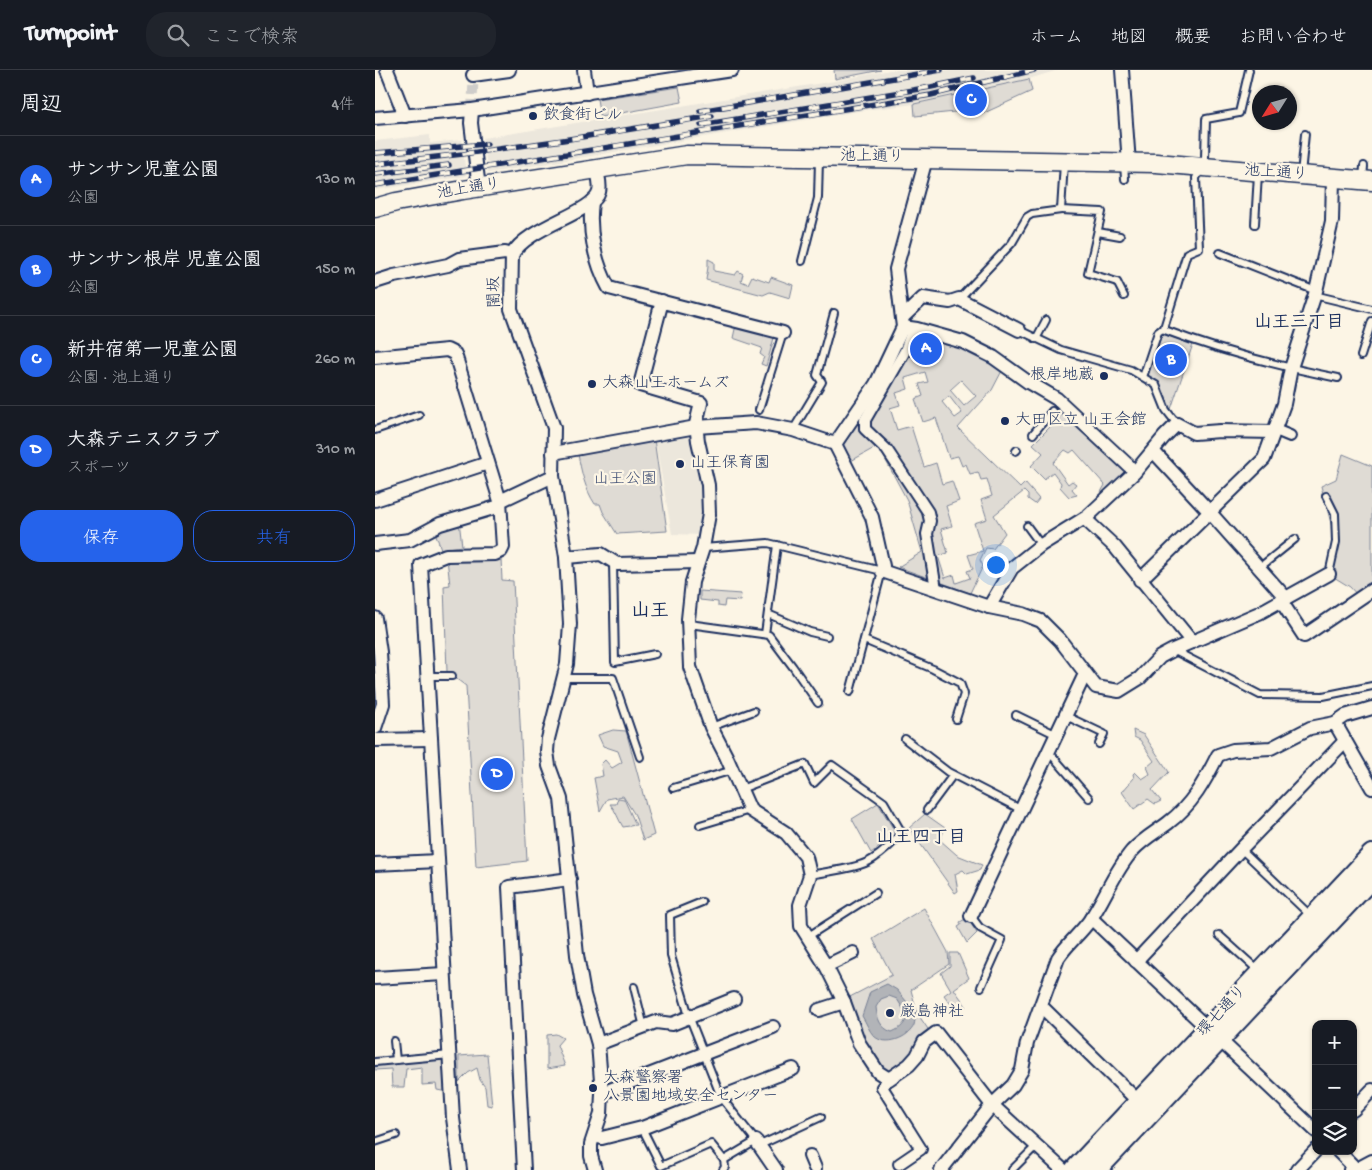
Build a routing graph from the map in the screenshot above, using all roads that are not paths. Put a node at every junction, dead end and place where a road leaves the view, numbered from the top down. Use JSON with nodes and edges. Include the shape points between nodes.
{"nodes":[{"id":1,"x":387,"y":70,"type":"edge"},
{"id":2,"x":509,"y":70,"type":"edge"},
{"id":3,"x":584,"y":70,"type":"edge"},
{"id":4,"x":732,"y":70,"type":"edge"},
{"id":5,"x":1122,"y":70,"type":"edge"},
{"id":6,"x":1249,"y":70,"type":"edge"},
{"id":7,"x":703,"y":73,"type":"edge"},
{"id":8,"x":473,"y":75,"type":"dead end"},
{"id":9,"x":587,"y":92,"type":"junction"},
{"id":10,"x":472,"y":110,"type":"junction"},
{"id":11,"x":405,"y":116,"type":"junction"},
{"id":12,"x":375,"y":118,"type":"edge"},
{"id":13,"x":1305,"y":134,"type":"dead end"},
{"id":14,"x":819,"y":157,"type":"junction"},
{"id":15,"x":925,"y":159,"type":"junction"},
{"id":16,"x":1064,"y":162,"type":"junction"},
{"id":17,"x":1126,"y":168,"type":"junction"},
{"id":18,"x":1202,"y":168,"type":"junction"},
{"id":19,"x":597,"y":169,"type":"junction"},
{"id":20,"x":1258,"y":172,"type":"junction"},
{"id":21,"x":1301,"y":176,"type":"junction"},
{"id":22,"x":1366,"y":176,"type":"edge"},
{"id":23,"x":1333,"y":178,"type":"junction"},
{"id":24,"x":479,"y":188,"type":"junction"},
{"id":25,"x":592,"y":202,"type":"junction"},
{"id":26,"x":375,"y":208,"type":"edge"},
{"id":27,"x":1061,"y":210,"type":"junction"},
{"id":28,"x":1255,"y":224,"type":"dead end"},
{"id":29,"x":1098,"y":232,"type":"junction"},
{"id":30,"x":1120,"y":236,"type":"dead end"},
{"id":31,"x":1220,"y":253,"type":"dead end"},
{"id":32,"x":512,"y":255,"type":"junction"},
{"id":33,"x":802,"y":261,"type":"dead end"},
{"id":34,"x":375,"y":282,"type":"edge"},
{"id":35,"x":1315,"y":293,"type":"junction"},
{"id":36,"x":1124,"y":296,"type":"dead end"},
{"id":37,"x":959,"y":300,"type":"junction"},
{"id":38,"x":662,"y":302,"type":"junction"},
{"id":39,"x":1372,"y":309,"type":"edge"},
{"id":40,"x":834,"y":313,"type":"dead end"},
{"id":41,"x":1046,"y":320,"type":"dead end"},
{"id":42,"x":1372,"y":321,"type":"edge"},
{"id":43,"x":906,"y":325,"type":"junction"},
{"id":44,"x":1162,"y":329,"type":"junction"},
{"id":45,"x":1019,"y":330,"type":"joint"},
{"id":46,"x":783,"y":333,"type":"joint"},
{"id":47,"x":1036,"y":339,"type":"junction"},
{"id":48,"x":1361,"y":356,"type":"dead end"},
{"id":49,"x":375,"y":357,"type":"edge"},
{"id":50,"x":1291,"y":368,"type":"junction"},
{"id":51,"x":1143,"y":377,"type":"junction"},
{"id":52,"x":1338,"y":378,"type":"dead end"},
{"id":53,"x":1054,"y":407,"type":"junction"},
{"id":54,"x":759,"y":410,"type":"dead end"},
{"id":55,"x":419,"y":414,"type":"dead end"},
{"id":56,"x":1177,"y":424,"type":"junction"},
{"id":57,"x":696,"y":427,"type":"junction"},
{"id":58,"x":375,"y":430,"type":"edge"},
{"id":59,"x":793,"y":430,"type":"junction"},
{"id":60,"x":1274,"y":432,"type":"junction"},
{"id":61,"x":1033,"y":434,"type":"dead end"},
{"id":62,"x":1291,"y":436,"type":"dead end"},
{"id":63,"x":835,"y":444,"type":"junction"},
{"id":64,"x":1153,"y":452,"type":"junction"},
{"id":65,"x":553,"y":454,"type":"junction"},
{"id":66,"x":488,"y":463,"type":"junction"},
{"id":67,"x":1129,"y":466,"type":"dead end"},
{"id":68,"x":556,"y":477,"type":"junction"},
{"id":69,"x":1326,"y":496,"type":"dead end"},
{"id":70,"x":375,"y":500,"type":"edge"},
{"id":71,"x":500,"y":503,"type":"junction"},
{"id":72,"x":1210,"y":512,"type":"junction"},
{"id":73,"x":1085,"y":519,"type":"junction"},
{"id":74,"x":1027,"y":526,"type":"dead end"},
{"id":75,"x":1295,"y":539,"type":"dead end"},
{"id":76,"x":375,"y":544,"type":"edge"},
{"id":77,"x":1041,"y":545,"type":"junction"},
{"id":78,"x":777,"y":546,"type":"junction"},
{"id":79,"x":703,"y":548,"type":"junction"},
{"id":80,"x":566,"y":557,"type":"junction"},
{"id":81,"x":613,"y":561,"type":"junction"},
{"id":82,"x":698,"y":562,"type":"junction"},
{"id":83,"x":1259,"y":568,"type":"junction"},
{"id":84,"x":882,"y":572,"type":"junction"},
{"id":85,"x":1329,"y":574,"type":"joint"},
{"id":86,"x":1140,"y":580,"type":"junction"},
{"id":87,"x":936,"y":589,"type":"junction"},
{"id":88,"x":1372,"y":590,"type":"edge"},
{"id":89,"x":1283,"y":599,"type":"junction"},
{"id":90,"x":989,"y":607,"type":"junction"},
{"id":91,"x":768,"y":614,"type":"junction"},
{"id":92,"x":375,"y":618,"type":"edge"},
{"id":93,"x":689,"y":624,"type":"junction"},
{"id":94,"x":765,"y":634,"type":"junction"},
{"id":95,"x":827,"y":636,"type":"dead end"},
{"id":96,"x":864,"y":640,"type":"junction"},
{"id":97,"x":1192,"y":642,"type":"junction"},
{"id":98,"x":1173,"y":650,"type":"junction"},
{"id":99,"x":655,"y":654,"type":"dead end"},
{"id":100,"x":1085,"y":674,"type":"junction"},
{"id":101,"x":428,"y":676,"type":"junction"},
{"id":102,"x":452,"y":676,"type":"dead end"},
{"id":103,"x":564,"y":678,"type":"junction"},
{"id":104,"x":1372,"y":686,"type":"edge"},
{"id":105,"x":850,"y":692,"type":"dead end"},
{"id":106,"x":818,"y":703,"type":"dead end"},
{"id":107,"x":1372,"y":708,"type":"edge"},
{"id":108,"x":754,"y":711,"type":"dead end"},
{"id":109,"x":1016,"y":715,"type":"dead end"},
{"id":110,"x":1066,"y":716,"type":"junction"},
{"id":111,"x":956,"y":718,"type":"dead end"},
{"id":112,"x":1335,"y":723,"type":"junction"},
{"id":113,"x":711,"y":727,"type":"junction"},
{"id":114,"x":375,"y":728,"type":"edge"},
{"id":115,"x":1057,"y":735,"type":"junction"},
{"id":116,"x":431,"y":739,"type":"junction"},
{"id":117,"x":905,"y":739,"type":"dead end"},
{"id":118,"x":375,"y":740,"type":"edge"},
{"id":119,"x":1345,"y":741,"type":"junction"},
{"id":120,"x":1099,"y":744,"type":"dead end"},
{"id":121,"x":1049,"y":752,"type":"junction"},
{"id":122,"x":640,"y":757,"type":"dead end"},
{"id":123,"x":733,"y":770,"type":"junction"},
{"id":124,"x":953,"y":775,"type":"junction"},
{"id":125,"x":673,"y":788,"type":"dead end"},
{"id":126,"x":1372,"y":788,"type":"edge"},
{"id":127,"x":741,"y":789,"type":"junction"},
{"id":128,"x":1089,"y":798,"type":"dead end"},
{"id":129,"x":750,"y":810,"type":"junction"},
{"id":130,"x":927,"y":810,"type":"dead end"},
{"id":131,"x":1022,"y":810,"type":"junction"},
{"id":132,"x":700,"y":825,"type":"dead end"},
{"id":133,"x":1241,"y":849,"type":"junction"},
{"id":134,"x":1372,"y":855,"type":"edge"},
{"id":135,"x":438,"y":861,"type":"junction"},
{"id":136,"x":375,"y":864,"type":"edge"},
{"id":137,"x":809,"y":875,"type":"junction"},
{"id":138,"x":1372,"y":877,"type":"edge"},
{"id":139,"x":570,"y":879,"type":"junction"},
{"id":140,"x":876,"y":893,"type":"dead end"},
{"id":141,"x":702,"y":902,"type":"dead end"},
{"id":142,"x":971,"y":916,"type":"joint"},
{"id":143,"x":1313,"y":917,"type":"junction"},
{"id":144,"x":1091,"y":918,"type":"junction"},
{"id":145,"x":1219,"y":935,"type":"dead end"},
{"id":146,"x":807,"y":937,"type":"junction"},
{"id":147,"x":853,"y":953,"type":"dead end"},
{"id":148,"x":1136,"y":961,"type":"junction"},
{"id":149,"x":827,"y":966,"type":"junction"},
{"id":150,"x":1260,"y":973,"type":"junction"},
{"id":151,"x":444,"y":974,"type":"junction"},
{"id":152,"x":375,"y":978,"type":"edge"},
{"id":153,"x":634,"y":987,"type":"dead end"},
{"id":154,"x":981,"y":987,"type":"dead end"},
{"id":155,"x":734,"y":999,"type":"dead end"},
{"id":156,"x":844,"y":1002,"type":"junction"},
{"id":157,"x":1041,"y":1006,"type":"junction"},
{"id":158,"x":819,"y":1010,"type":"dead end"},
{"id":159,"x":689,"y":1016,"type":"junction"},
{"id":160,"x":644,"y":1027,"type":"junction"},
{"id":161,"x":773,"y":1027,"type":"dead end"},
{"id":162,"x":1213,"y":1034,"type":"junction"},
{"id":163,"x":394,"y":1041,"type":"dead end"},
{"id":164,"x":598,"y":1044,"type":"junction"},
{"id":165,"x":705,"y":1053,"type":"junction"},
{"id":166,"x":450,"y":1056,"type":"junction"},
{"id":167,"x":396,"y":1060,"type":"junction"},
{"id":168,"x":375,"y":1062,"type":"edge"},
{"id":169,"x":793,"y":1068,"type":"dead end"},
{"id":170,"x":889,"y":1079,"type":"junction"},
{"id":171,"x":1372,"y":1090,"type":"edge"},
{"id":172,"x":599,"y":1096,"type":"junction"},
{"id":173,"x":721,"y":1097,"type":"junction"},
{"id":174,"x":1139,"y":1102,"type":"junction"},
{"id":175,"x":992,"y":1106,"type":"junction"},
{"id":176,"x":1357,"y":1106,"type":"edge"},
{"id":177,"x":821,"y":1117,"type":"dead end"},
{"id":178,"x":1312,"y":1126,"type":"edge"},
{"id":179,"x":642,"y":1128,"type":"junction"},
{"id":180,"x":396,"y":1135,"type":"dead end"},
{"id":181,"x":593,"y":1136,"type":"junction"},
{"id":182,"x":375,"y":1142,"type":"edge"},
{"id":183,"x":758,"y":1143,"type":"junction"},
{"id":184,"x":1036,"y":1146,"type":"junction"},
{"id":185,"x":1312,"y":1154,"type":"edge"},
{"id":186,"x":1342,"y":1155,"type":"edge"},
{"id":187,"x":810,"y":1156,"type":"dead end"},
{"id":188,"x":724,"y":1160,"type":"junction"},
{"id":189,"x":1372,"y":1161,"type":"edge"},
{"id":190,"x":899,"y":1164,"type":"dead end"},
{"id":191,"x":815,"y":1169,"type":"edge"},
{"id":192,"x":460,"y":1170,"type":"edge"},
{"id":193,"x":524,"y":1170,"type":"edge"},
{"id":194,"x":595,"y":1170,"type":"edge"},
{"id":195,"x":723,"y":1170,"type":"edge"},
{"id":196,"x":776,"y":1170,"type":"edge"},
{"id":197,"x":941,"y":1170,"type":"edge"},
{"id":198,"x":1012,"y":1170,"type":"edge"},
{"id":199,"x":1063,"y":1170,"type":"edge"},
{"id":200,"x":1075,"y":1170,"type":"edge"},
{"id":201,"x":1096,"y":1170,"type":"edge"},
{"id":202,"x":1297,"y":1170,"type":"edge"},
{"id":203,"x":1350,"y":1170,"type":"edge"},
{"id":204,"x":1355,"y":1170,"type":"edge"}],
"edges":[{"from":1,"to":11,"type":"street"},
{"from":2,"to":8,"type":"street"},
{"from":3,"to":9,"type":"street"},
{"from":4,"to":7,"type":"street"},
{"from":5,"to":17,"type":"street"},
{"from":6,"to":18,"type":"lane","via":[[1239,112],[1206,119]]},
{"from":7,"to":9,"type":"street"},
{"from":9,"to":10,"type":"street"},
{"from":10,"to":11,"type":"street"},
{"from":10,"to":24,"type":"street"},
{"from":11,"to":12,"type":"street"},
{"from":13,"to":21,"type":"lane"},
{"from":14,"to":15,"type":"main road","name":"池上通り"},
{"from":14,"to":19,"type":"main road","name":"池上通り","via":[[678,156]]},
{"from":14,"to":33,"type":"lane","via":[[818,198]]},
{"from":15,"to":16,"type":"main road","name":"池上通り"},
{"from":15,"to":43,"type":"street","via":[[896,270]]},
{"from":16,"to":17,"type":"main road","name":"池上通り"},
{"from":16,"to":27,"type":"lane"},
{"from":17,"to":18,"type":"main road","name":"池上通り","via":[[1158,164]]},
{"from":18,"to":20,"type":"main road","name":"池上通り"},
{"from":18,"to":44,"type":"lane","via":[[1197,178],[1199,248],[1187,253]]},
{"from":19,"to":24,"type":"main road","name":"池上通り"},
{"from":19,"to":25,"type":"street","via":[[599,192]]},
{"from":20,"to":21,"type":"main road","name":"池上通り"},
{"from":20,"to":28,"type":"lane"},
{"from":21,"to":23,"type":"main road","name":"池上通り"},
{"from":22,"to":23,"type":"main road","name":"池上通り"},
{"from":23,"to":35,"type":"street","via":[[1332,221]]},
{"from":24,"to":26,"type":"main road","name":"池上通り"},
{"from":25,"to":32,"type":"street","name":"闇坂","via":[[535,233]]},
{"from":25,"to":38,"type":"street","via":[[593,243],[600,272],[609,288]]},
{"from":27,"to":29,"type":"lane","via":[[1102,212]]},
{"from":27,"to":37,"type":"lane","via":[[1027,217],[1012,243]]},
{"from":29,"to":30,"type":"lane"},
{"from":29,"to":36,"type":"lane","via":[[1088,273],[1117,282]]},
{"from":31,"to":35,"type":"lane"},
{"from":32,"to":34,"type":"street","via":[[505,253],[459,259],[448,265]]},
{"from":32,"to":65,"type":"street","name":"闇坂","via":[[511,309],[554,428]]},
{"from":35,"to":39,"type":"lane"},
{"from":35,"to":50,"type":"street"},
{"from":37,"to":43,"type":"street","via":[[923,298]]},
{"from":37,"to":45,"type":"street"},
{"from":38,"to":46,"type":"street"},
{"from":38,"to":57,"type":"street","via":[[640,385],[701,403]]},
{"from":40,"to":59,"type":"lane","via":[[817,376],[822,382]]},
{"from":41,"to":47,"type":"lane"},
{"from":42,"to":48,"type":"lane"},
{"from":43,"to":53,"type":"street","via":[[963,342],[993,357]]},
{"from":43,"to":63,"type":"street","via":[[875,384]]},
{"from":43,"to":87,"type":"street","via":[[905,351],[865,420],[865,429],[887,450],[928,512],[927,534]]},
{"from":44,"to":50,"type":"lane","via":[[1196,342]]},
{"from":44,"to":51,"type":"lane","via":[[1158,332]]},
{"from":45,"to":47,"type":"lane"},
{"from":46,"to":54,"type":"lane"},
{"from":47,"to":51,"type":"lane","via":[[1061,350],[1131,370]]},
{"from":49,"to":66,"type":"street","via":[[447,350],[455,354]]},
{"from":50,"to":52,"type":"lane"},
{"from":50,"to":60,"type":"street"},
{"from":51,"to":56,"type":"lane","via":[[1156,385],[1166,410]]},
{"from":53,"to":61,"type":"lane"},
{"from":53,"to":67,"type":"street"},
{"from":55,"to":58,"type":"lane"},
{"from":56,"to":60,"type":"street","via":[[1194,433]]},
{"from":56,"to":64,"type":"street"},
{"from":57,"to":59,"type":"street","via":[[755,422]]},
{"from":57,"to":65,"type":"street"},
{"from":57,"to":79,"type":"street","via":[[708,484],[709,514]]},
{"from":59,"to":63,"type":"street"},
{"from":60,"to":62,"type":"street"},
{"from":60,"to":72,"type":"street","via":[[1265,459]]},
{"from":63,"to":84,"type":"street","via":[[871,517]]},
{"from":64,"to":72,"type":"street"},
{"from":64,"to":73,"type":"street"},
{"from":65,"to":68,"type":"street","name":"闇坂"},
{"from":66,"to":70,"type":"street"},
{"from":66,"to":71,"type":"street"},
{"from":68,"to":71,"type":"street"},
{"from":68,"to":80,"type":"street","name":"闇坂"},
{"from":69,"to":85,"type":"lane","via":[[1335,514],[1335,542]]},
{"from":71,"to":76,"type":"street","via":[[440,524],[411,540]]},
{"from":71,"to":101,"type":"street","via":[[501,551],[495,554],[446,555],[421,564]]},
{"from":72,"to":83,"type":"street"},
{"from":72,"to":86,"type":"street","via":[[1189,537]]},
{"from":73,"to":77,"type":"street"},
{"from":73,"to":86,"type":"street","via":[[1115,547]]},
{"from":74,"to":77,"type":"lane"},
{"from":75,"to":83,"type":"lane"},
{"from":77,"to":90,"type":"street","via":[[1012,568]]},
{"from":78,"to":79,"type":"lane","via":[[768,543]]},
{"from":78,"to":84,"type":"lane"},
{"from":78,"to":91,"type":"lane"},
{"from":79,"to":82,"type":"street"},
{"from":80,"to":81,"type":"street","via":[[601,554]]},
{"from":80,"to":103,"type":"street","name":"闇坂","via":[[570,624]]},
{"from":81,"to":82,"type":"street","via":[[617,564]]},
{"from":81,"to":99,"type":"lane","via":[[615,662]]},
{"from":82,"to":93,"type":"street","via":[[692,582]]},
{"from":83,"to":89,"type":"street"},
{"from":84,"to":87,"type":"street"},
{"from":84,"to":96,"type":"lane"},
{"from":85,"to":89,"type":"street"},
{"from":86,"to":97,"type":"street"},
{"from":87,"to":90,"type":"street"},
{"from":88,"to":89,"type":"street","via":[[1304,636]]},
{"from":89,"to":97,"type":"street"},
{"from":90,"to":100,"type":"street","via":[[1041,621]]},
{"from":91,"to":94,"type":"lane"},
{"from":91,"to":95,"type":"lane"},
{"from":92,"to":114,"type":"street","via":[[383,704]]},
{"from":93,"to":94,"type":"lane"},
{"from":93,"to":113,"type":"street","via":[[690,667]]},
{"from":94,"to":106,"type":"lane","via":[[769,635]]},
{"from":96,"to":105,"type":"lane"},
{"from":96,"to":111,"type":"lane","via":[[960,682],[964,694]]},
{"from":97,"to":98,"type":"street"},
{"from":98,"to":100,"type":"street","via":[[1119,691],[1096,687]]},
{"from":98,"to":104,"type":"lane","via":[[1260,695],[1323,696]]},
{"from":100,"to":110,"type":"street"},
{"from":101,"to":102,"type":"lane"},
{"from":101,"to":116,"type":"street"},
{"from":103,"to":122,"type":"lane","via":[[613,678]]},
{"from":103,"to":139,"type":"street","name":"闇坂","via":[[547,751],[561,799]]},
{"from":107,"to":112,"type":"street","via":[[1345,716]]},
{"from":108,"to":113,"type":"lane"},
{"from":109,"to":115,"type":"lane"},
{"from":110,"to":115,"type":"street"},
{"from":110,"to":120,"type":"lane","via":[[1104,734]]},
{"from":112,"to":119,"type":"street"},
{"from":112,"to":144,"type":"street","via":[[1310,728],[1271,748],[1233,750],[1218,755],[1197,794],[1180,813],[1145,838],[1133,851]]},
{"from":113,"to":123,"type":"street"},
{"from":115,"to":121,"type":"street"},
{"from":116,"to":118,"type":"street"},
{"from":116,"to":135,"type":"street"},
{"from":117,"to":124,"type":"lane"},
{"from":119,"to":126,"type":"street"},
{"from":119,"to":133,"type":"street"},
{"from":121,"to":128,"type":"lane"},
{"from":121,"to":131,"type":"street"},
{"from":123,"to":125,"type":"lane"},
{"from":123,"to":127,"type":"street"},
{"from":124,"to":130,"type":"lane"},
{"from":124,"to":131,"type":"lane"},
{"from":127,"to":129,"type":"street"},
{"from":127,"to":137,"type":"lane","via":[[805,764],[814,783],[832,764],[884,802],[902,833],[895,840],[873,859],[855,867]]},
{"from":129,"to":132,"type":"lane"},
{"from":129,"to":137,"type":"street","via":[[787,833],[805,857]]},
{"from":131,"to":142,"type":"street"},
{"from":133,"to":143,"type":"lane"},
{"from":133,"to":148,"type":"street"},
{"from":134,"to":143,"type":"main road","name":"環七通り"},
{"from":135,"to":136,"type":"street"},
{"from":135,"to":151,"type":"street"},
{"from":137,"to":146,"type":"street","via":[[800,905],[801,926]]},
{"from":138,"to":162,"type":"main road","name":"環七通り"},
{"from":139,"to":164,"type":"street","name":"闇坂","via":[[577,955]]},
{"from":139,"to":193,"type":"street","via":[[509,887]]},
{"from":140,"to":146,"type":"lane"},
{"from":141,"to":159,"type":"lane","via":[[670,915],[671,956]]},
{"from":142,"to":154,"type":"lane","via":[[980,928],[1002,940]]},
{"from":143,"to":150,"type":"main road","name":"環七通り"},
{"from":144,"to":148,"type":"street"},
{"from":144,"to":157,"type":"street","via":[[1058,958]]},
{"from":145,"to":150,"type":"lane"},
{"from":146,"to":149,"type":"street"},
{"from":147,"to":149,"type":"street"},
{"from":148,"to":162,"type":"street"},
{"from":149,"to":156,"type":"street"},
{"from":150,"to":162,"type":"main road","name":"環七通り"},
{"from":151,"to":152,"type":"street"},
{"from":151,"to":166,"type":"street"},
{"from":153,"to":160,"type":"lane"},
{"from":155,"to":159,"type":"street"},
{"from":156,"to":158,"type":"street"},
{"from":156,"to":170,"type":"street","via":[[859,1043],[878,1072]]},
{"from":157,"to":174,"type":"street"},
{"from":157,"to":175,"type":"street","via":[[1027,1043],[1022,1070]]},
{"from":159,"to":160,"type":"street","via":[[672,1024],[656,1022]]},
{"from":159,"to":165,"type":"lane"},
{"from":160,"to":164,"type":"street"},
{"from":161,"to":165,"type":"street"},
{"from":162,"to":174,"type":"main road","name":"環七通り"},
{"from":162,"to":178,"type":"street"},
{"from":162,"to":201,"type":"main road","name":"環七通り"},
{"from":163,"to":167,"type":"lane"},
{"from":164,"to":172,"type":"street","name":"闇坂"},
{"from":165,"to":172,"type":"street"},
{"from":165,"to":173,"type":"lane"},
{"from":166,"to":167,"type":"lane"},
{"from":166,"to":192,"type":"street"},
{"from":167,"to":168,"type":"lane"},
{"from":169,"to":173,"type":"street"},
{"from":170,"to":175,"type":"street","via":[[909,1065],[925,1042],[938,1031]]},
{"from":170,"to":190,"type":"street","via":[[882,1087],[921,1149]]},
{"from":171,"to":176,"type":"street"},
{"from":172,"to":181,"type":"street","name":"闇坂","via":[[601,1114]]},
{"from":173,"to":179,"type":"street"},
{"from":173,"to":183,"type":"lane"},
{"from":174,"to":200,"type":"main road","name":"環七通り"},
{"from":175,"to":184,"type":"street"},
{"from":175,"to":197,"type":"street"},
{"from":177,"to":183,"type":"lane"},
{"from":179,"to":181,"type":"street","via":[[602,1138]]},
{"from":179,"to":188,"type":"lane","via":[[661,1166],[711,1144]]},
{"from":180,"to":182,"type":"lane"},
{"from":181,"to":194,"type":"street","name":"闇坂","via":[[591,1156]]},
{"from":183,"to":188,"type":"lane"},
{"from":183,"to":196,"type":"street"},
{"from":184,"to":198,"type":"lane"},
{"from":184,"to":199,"type":"street"},
{"from":185,"to":202,"type":"street"},
{"from":186,"to":203,"type":"street","via":[[1352,1165]]},
{"from":187,"to":191,"type":"street"},
{"from":188,"to":195,"type":"lane"},
{"from":189,"to":204,"type":"street"}]}
